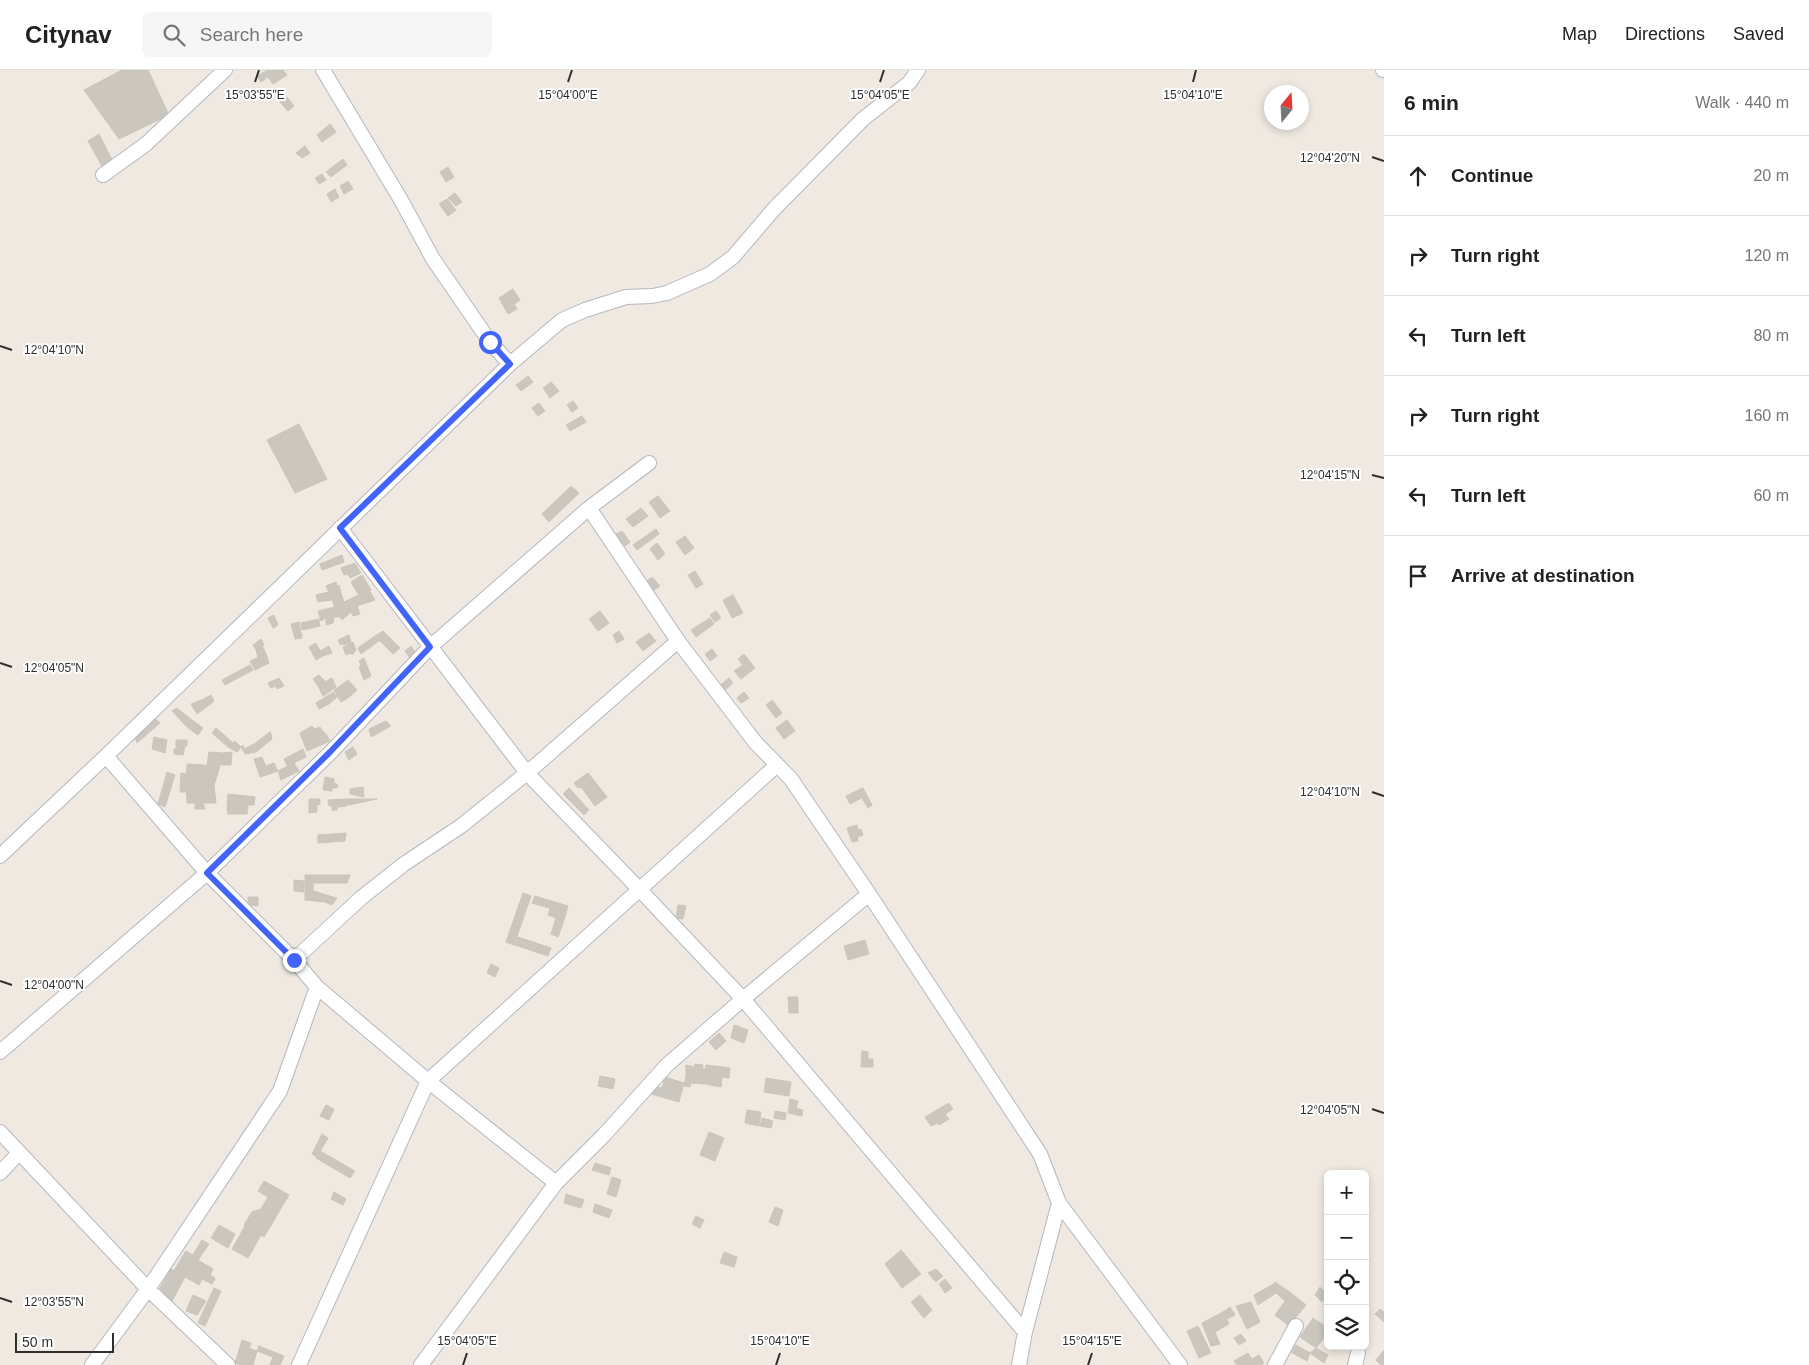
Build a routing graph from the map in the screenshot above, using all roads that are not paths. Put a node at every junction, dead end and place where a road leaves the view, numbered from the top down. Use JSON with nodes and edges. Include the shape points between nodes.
{"nodes":[{"id":1,"x":225,"y":70,"type":"edge"},
{"id":2,"x":323,"y":70,"type":"edge"},
{"id":3,"x":918,"y":70,"type":"edge"},
{"id":4,"x":103,"y":175,"type":"dead end"},
{"id":5,"x":510,"y":364,"type":"junction"},
{"id":6,"x":649,"y":463,"type":"dead end"},
{"id":7,"x":589,"y":508,"type":"junction"},
{"id":8,"x":340,"y":528,"type":"junction"},
{"id":9,"x":678,"y":641,"type":"junction"},
{"id":10,"x":430,"y":647,"type":"junction"},
{"id":11,"x":106,"y":756,"type":"junction"},
{"id":12,"x":778,"y":765,"type":"junction"},
{"id":13,"x":527,"y":773,"type":"junction"},
{"id":14,"x":0,"y":856,"type":"edge"},
{"id":15,"x":207,"y":873,"type":"junction"},
{"id":16,"x":640,"y":890,"type":"junction"},
{"id":17,"x":869,"y":894,"type":"junction"},
{"id":18,"x":294,"y":960,"type":"junction"},
{"id":19,"x":317,"y":987,"type":"junction"},
{"id":20,"x":743,"y":999,"type":"junction"},
{"id":21,"x":0,"y":1052,"type":"edge"},
{"id":22,"x":428,"y":1081,"type":"junction"},
{"id":23,"x":0,"y":1132,"type":"edge"},
{"id":24,"x":19,"y":1153,"type":"junction"},
{"id":25,"x":0,"y":1173,"type":"edge"},
{"id":26,"x":556,"y":1184,"type":"junction"},
{"id":27,"x":1059,"y":1203,"type":"junction"},
{"id":28,"x":148,"y":1288,"type":"junction"},
{"id":29,"x":1296,"y":1326,"type":"dead end"},
{"id":30,"x":1024,"y":1332,"type":"junction"},
{"id":31,"x":92,"y":1365,"type":"edge"},
{"id":32,"x":228,"y":1365,"type":"edge"},
{"id":33,"x":299,"y":1365,"type":"edge"},
{"id":34,"x":421,"y":1365,"type":"edge"},
{"id":35,"x":1019,"y":1365,"type":"edge"},
{"id":36,"x":1180,"y":1365,"type":"edge"},
{"id":37,"x":1274,"y":1365,"type":"edge"}],
"edges":[{"from":1,"to":4,"type":"street","via":[[146,144]]},
{"from":2,"to":5,"type":"street","via":[[402,200],[433,259],[490,342]]},
{"from":3,"to":5,"type":"street","via":[[909,83],[863,119],[774,209],[733,258],[710,274],[667,293],[626,297],[562,320]]},
{"from":5,"to":8,"type":"street"},
{"from":6,"to":7,"type":"street"},
{"from":7,"to":9,"type":"street"},
{"from":7,"to":10,"type":"street"},
{"from":8,"to":10,"type":"street"},
{"from":8,"to":11,"type":"street"},
{"from":9,"to":12,"type":"street","via":[[756,742]]},
{"from":9,"to":13,"type":"street"},
{"from":10,"to":13,"type":"street"},
{"from":10,"to":15,"type":"street","via":[[330,752]]},
{"from":11,"to":14,"type":"street"},
{"from":11,"to":15,"type":"street"},
{"from":12,"to":16,"type":"street"},
{"from":12,"to":17,"type":"street"},
{"from":13,"to":16,"type":"street"},
{"from":13,"to":18,"type":"street","via":[[461,826],[361,898]]},
{"from":15,"to":18,"type":"street"},
{"from":15,"to":21,"type":"street"},
{"from":16,"to":20,"type":"street"},
{"from":16,"to":22,"type":"street"},
{"from":17,"to":20,"type":"street"},
{"from":17,"to":27,"type":"street","via":[[1040,1154]]},
{"from":18,"to":19,"type":"street"},
{"from":19,"to":22,"type":"street"},
{"from":19,"to":28,"type":"street","via":[[280,1091]]},
{"from":20,"to":26,"type":"street","via":[[667,1065]]},
{"from":20,"to":30,"type":"street"},
{"from":22,"to":26,"type":"street"},
{"from":22,"to":33,"type":"street"},
{"from":23,"to":24,"type":"street"},
{"from":24,"to":25,"type":"street"},
{"from":24,"to":28,"type":"street"},
{"from":26,"to":34,"type":"street"},
{"from":27,"to":30,"type":"street"},
{"from":27,"to":36,"type":"street"},
{"from":28,"to":31,"type":"street"},
{"from":28,"to":32,"type":"street"},
{"from":29,"to":37,"type":"street"},
{"from":30,"to":35,"type":"street"}]}
